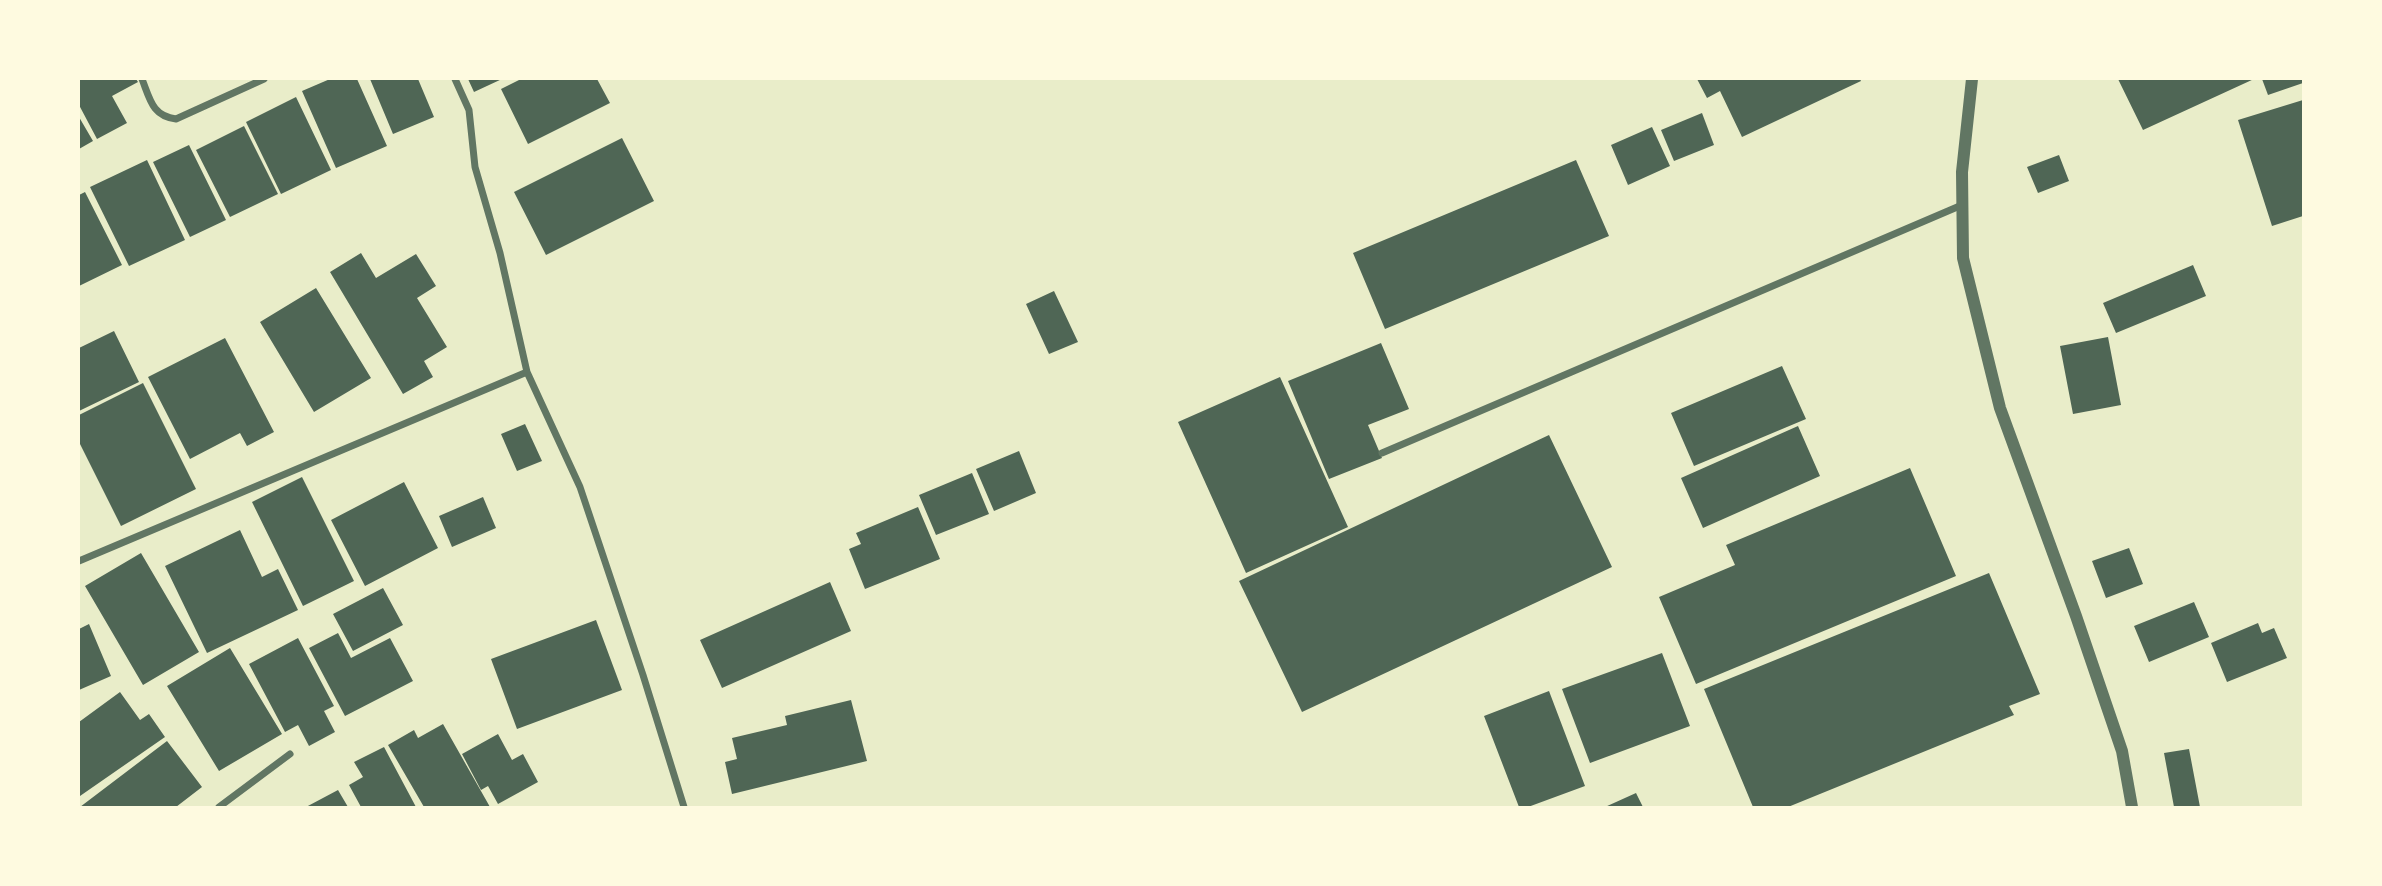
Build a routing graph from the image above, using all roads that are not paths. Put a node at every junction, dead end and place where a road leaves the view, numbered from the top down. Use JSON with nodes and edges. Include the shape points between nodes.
{"nodes":[{"id":1,"x":142,"y":79,"type":"edge"},
{"id":2,"x":264,"y":79,"type":"edge"},
{"id":3,"x":455,"y":79,"type":"edge"},
{"id":4,"x":1972,"y":79,"type":"edge"},
{"id":5,"x":1962,"y":205,"type":"junction"},
{"id":6,"x":527,"y":372,"type":"junction"},
{"id":7,"x":1382,"y":453,"type":"dead end"},
{"id":8,"x":79,"y":561,"type":"edge"},
{"id":9,"x":290,"y":754,"type":"dead end"},
{"id":10,"x":219,"y":807,"type":"edge"},
{"id":11,"x":684,"y":807,"type":"edge"},
{"id":12,"x":2132,"y":807,"type":"edge"}],
"edges":[{"from":1,"to":2,"type":"street","via":[[151,104],[164,117],[176,119]]},
{"from":3,"to":6,"type":"street","via":[[469,110],[475,167]]},
{"from":4,"to":5,"type":"street"},
{"from":5,"to":7,"type":"street"},
{"from":5,"to":12,"type":"street","via":[[1963,258],[2000,408],[2122,751]]},
{"from":6,"to":8,"type":"street"},
{"from":6,"to":11,"type":"street","via":[[580,487]]},
{"from":9,"to":10,"type":"street"}]}
